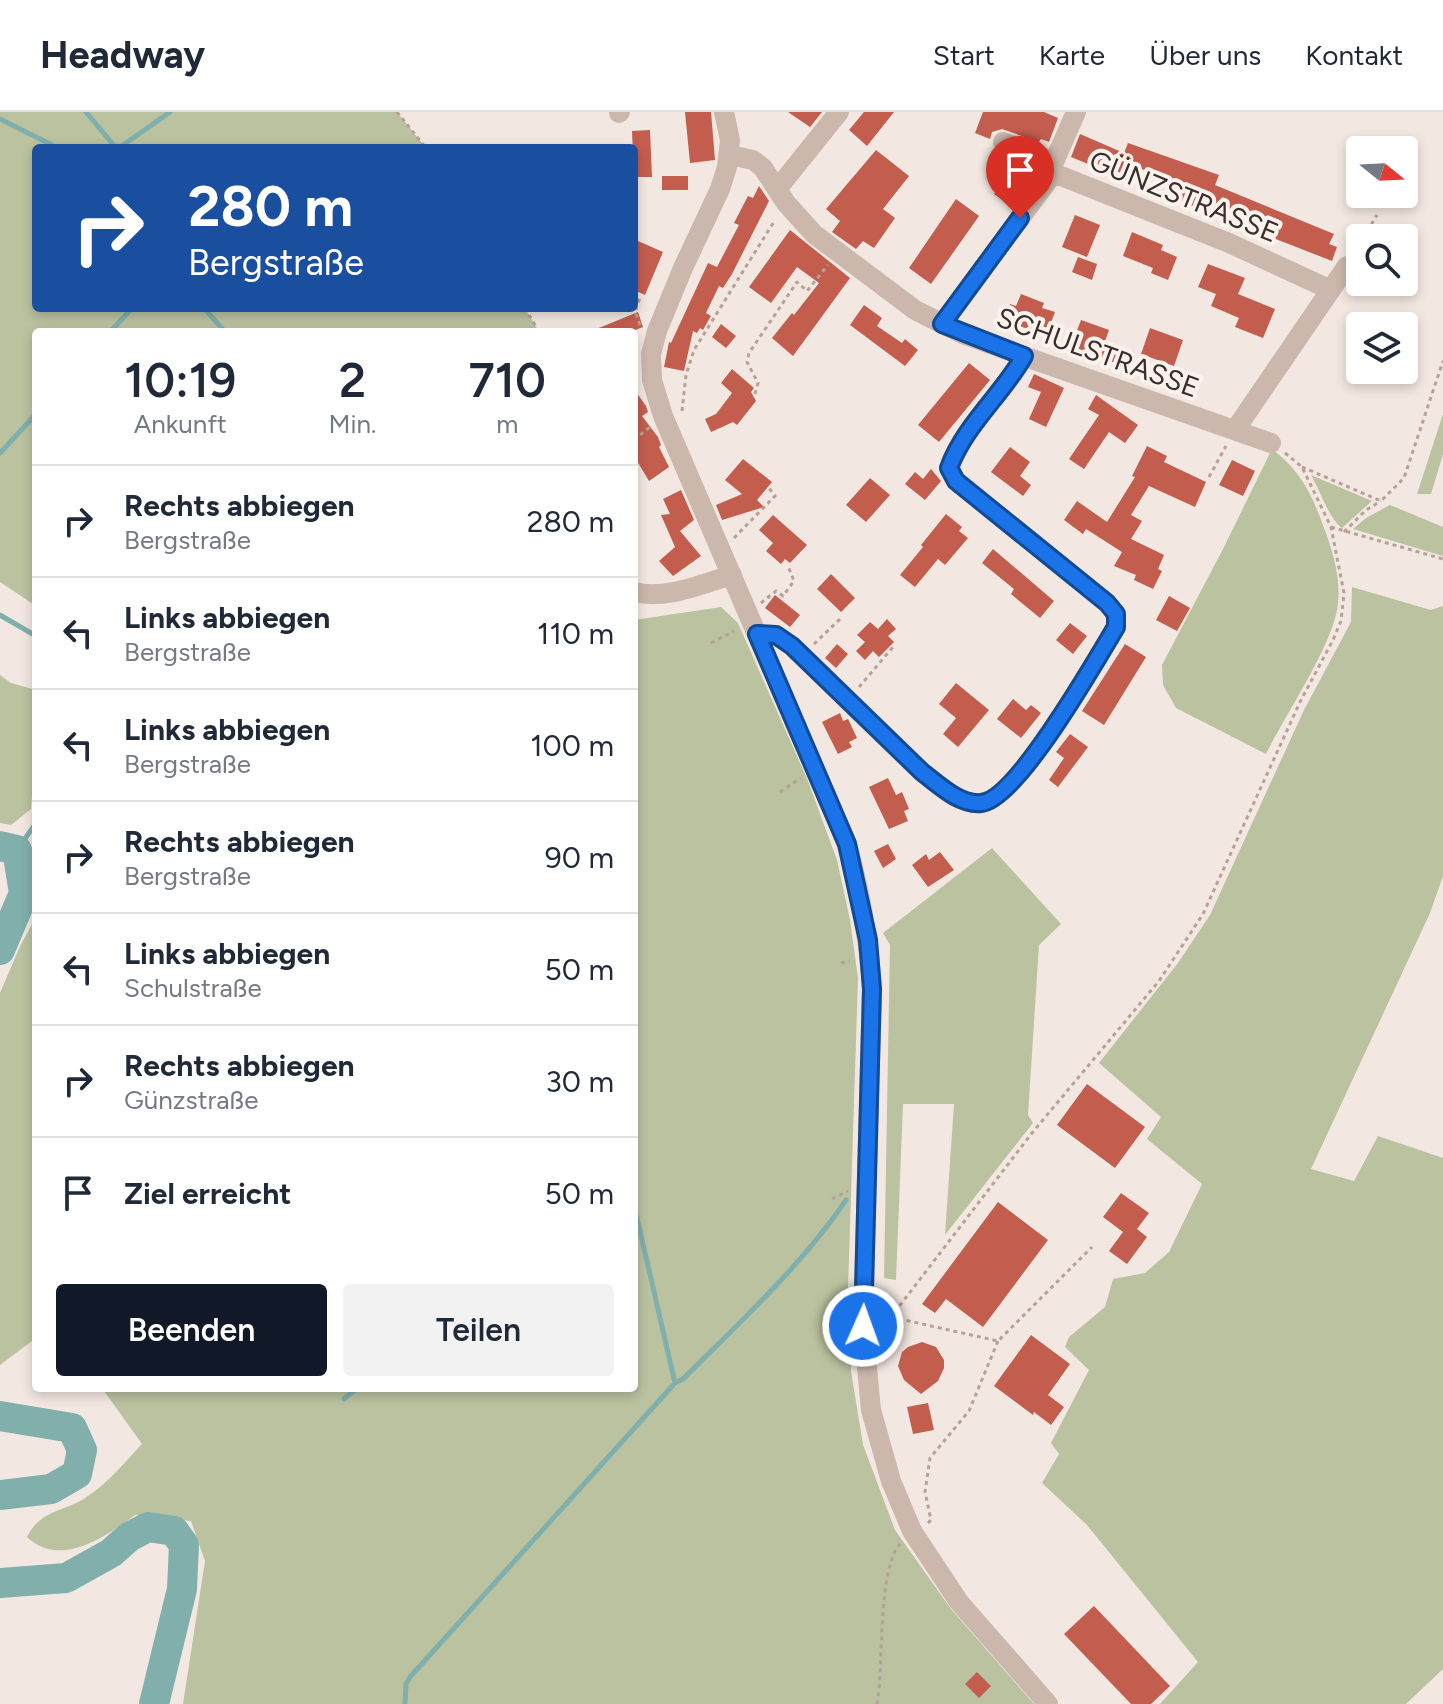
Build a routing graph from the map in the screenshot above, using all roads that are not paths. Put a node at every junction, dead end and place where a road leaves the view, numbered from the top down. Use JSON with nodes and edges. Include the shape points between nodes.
{"nodes":[{"id":1,"x":724,"y":112,"type":"edge"},
{"id":2,"x":839,"y":112,"type":"edge"},
{"id":3,"x":1076,"y":112,"type":"edge"},
{"id":4,"x":1003,"y":142,"type":"dead end"},
{"id":5,"x":730,"y":155,"type":"junction"},
{"id":6,"x":1053,"y":168,"type":"junction"},
{"id":7,"x":782,"y":196,"type":"junction"},
{"id":8,"x":1346,"y":268,"type":"edge"},
{"id":9,"x":1331,"y":290,"type":"junction"},
{"id":10,"x":942,"y":324,"type":"junction"},
{"id":11,"x":1024,"y":356,"type":"junction"},
{"id":12,"x":1235,"y":430,"type":"junction"},
{"id":13,"x":1271,"y":443,"type":"road end"},
{"id":14,"x":732,"y":575,"type":"junction"},
{"id":15,"x":638,"y":593,"type":"edge"},
{"id":16,"x":755,"y":628,"type":"junction"},
{"id":17,"x":1048,"y":1704,"type":"edge"}],
"edges":[{"from":1,"to":5,"type":"street"},
{"from":2,"to":7,"type":"street"},
{"from":3,"to":6,"type":"street"},
{"from":4,"to":6,"type":"street"},
{"from":5,"to":7,"type":"street","name":"SCHULSTRASSE","via":[[753,160]]},
{"from":5,"to":14,"type":"street","via":[[651,354],[663,416]]},
{"from":6,"to":9,"type":"street","name":"GÜNZSTRASSE","via":[[1061,176]]},
{"from":6,"to":10,"type":"street","name":"GÜNZSTRASSE"},
{"from":7,"to":10,"type":"street","name":"SCHULSTRASSE","via":[[837,253]]},
{"from":8,"to":9,"type":"street"},
{"from":9,"to":12,"type":"street"},
{"from":10,"to":11,"type":"street","name":"SCHULSTRASSE"},
{"from":11,"to":12,"type":"street","name":"SCHULSTRASSE"},
{"from":11,"to":16,"type":"street","via":[[955,450],[949,468],[956,481],[1107,603],[1116,614],[1116,627],[1071,702],[996,798],[968,802],[946,790],[802,654],[776,635]]},
{"from":12,"to":13,"type":"street","name":"SCHULSTRASSE"},
{"from":14,"to":15,"type":"street","via":[[665,594]]},
{"from":14,"to":16,"type":"street"},
{"from":16,"to":17,"type":"street","via":[[847,844],[870,958],[863,1326],[871,1410],[887,1469],[912,1531],[959,1602]]}]}
